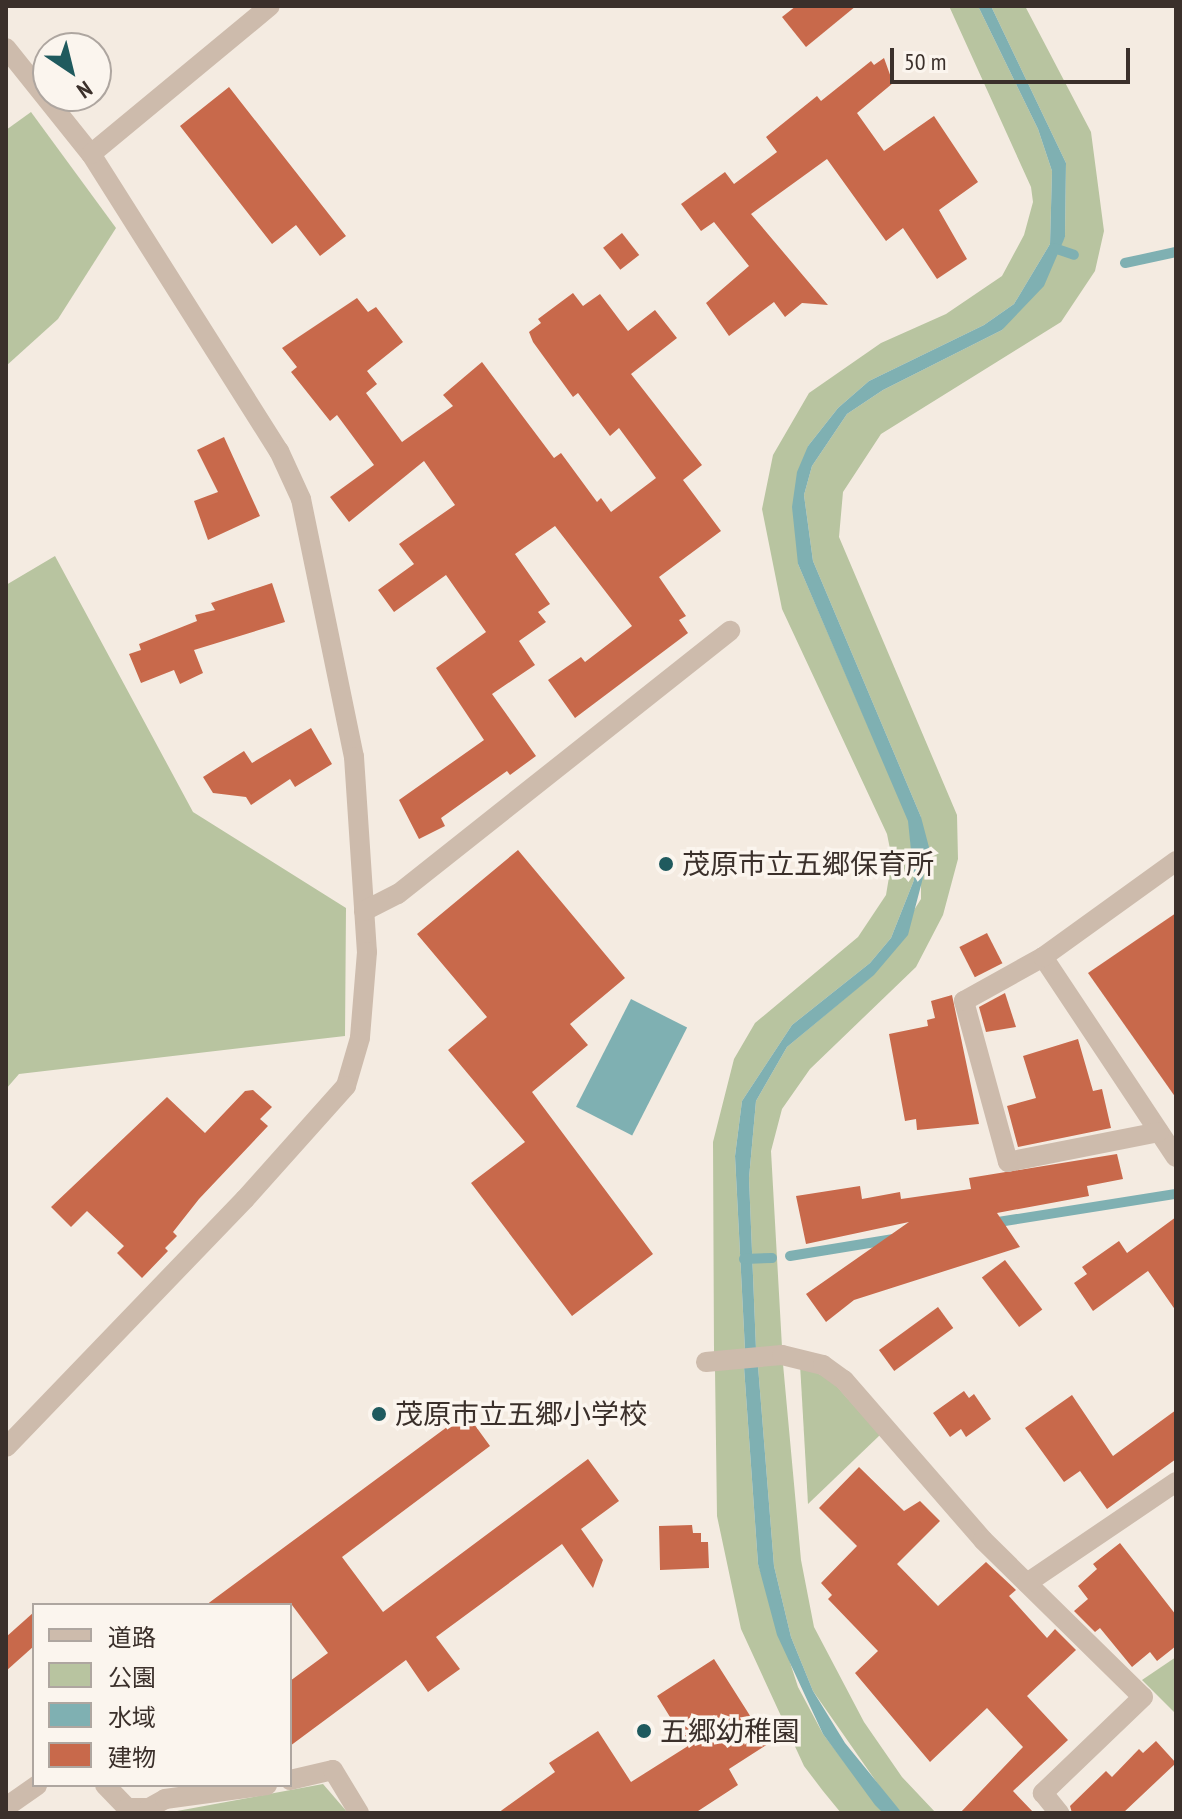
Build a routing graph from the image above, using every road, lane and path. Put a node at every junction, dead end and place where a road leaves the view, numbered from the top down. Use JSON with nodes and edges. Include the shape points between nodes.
{"nodes":[{"id":1,"x":270,"y":6,"type":"edge"},
{"id":2,"x":6,"y":48,"type":"edge"},
{"id":3,"x":91,"y":154,"type":"junction"},
{"id":4,"x":730,"y":631,"type":"dead end"},
{"id":5,"x":1176,"y":861,"type":"edge"},
{"id":6,"x":364,"y":911,"type":"junction"},
{"id":7,"x":1043,"y":957,"type":"junction"},
{"id":8,"x":1159,"y":1132,"type":"junction"},
{"id":9,"x":1176,"y":1157,"type":"edge"},
{"id":10,"x":710,"y":1361,"type":"dead end"},
{"id":11,"x":6,"y":1447,"type":"edge"},
{"id":12,"x":1176,"y":1482,"type":"edge"},
{"id":13,"x":1027,"y":1583,"type":"junction"},
{"id":14,"x":292,"y":1780,"type":"edge"},
{"id":15,"x":34,"y":1787,"type":"edge"},
{"id":16,"x":107,"y":1787,"type":"edge"},
{"id":17,"x":252,"y":1787,"type":"edge"},
{"id":18,"x":6,"y":1807,"type":"edge"},
{"id":19,"x":359,"y":1813,"type":"edge"},
{"id":20,"x":1059,"y":1813,"type":"edge"}],
"edges":[{"from":1,"to":3,"type":"street"},
{"from":2,"to":3,"type":"street"},
{"from":3,"to":6,"type":"street","via":[[279,451],[301,499],[354,757]]},
{"from":4,"to":6,"type":"street","via":[[398,894]]},
{"from":5,"to":7,"type":"street"},
{"from":6,"to":11,"type":"street","via":[[367,952],[360,1038],[346,1086],[255,1189]]},
{"from":7,"to":8,"type":"street"},
{"from":7,"to":8,"type":"street","via":[[964,1001],[1008,1162]]},
{"from":8,"to":9,"type":"street"},
{"from":10,"to":13,"type":"street","via":[[782,1355],[823,1365],[844,1380]]},
{"from":12,"to":13,"type":"street"},
{"from":13,"to":20,"type":"street","via":[[1143,1697],[1043,1793]]},
{"from":14,"to":19,"type":"street","via":[[333,1770]]},
{"from":15,"to":18,"type":"street"},
{"from":16,"to":17,"type":"street","via":[[127,1808],[149,1808],[165,1799]]}]}
